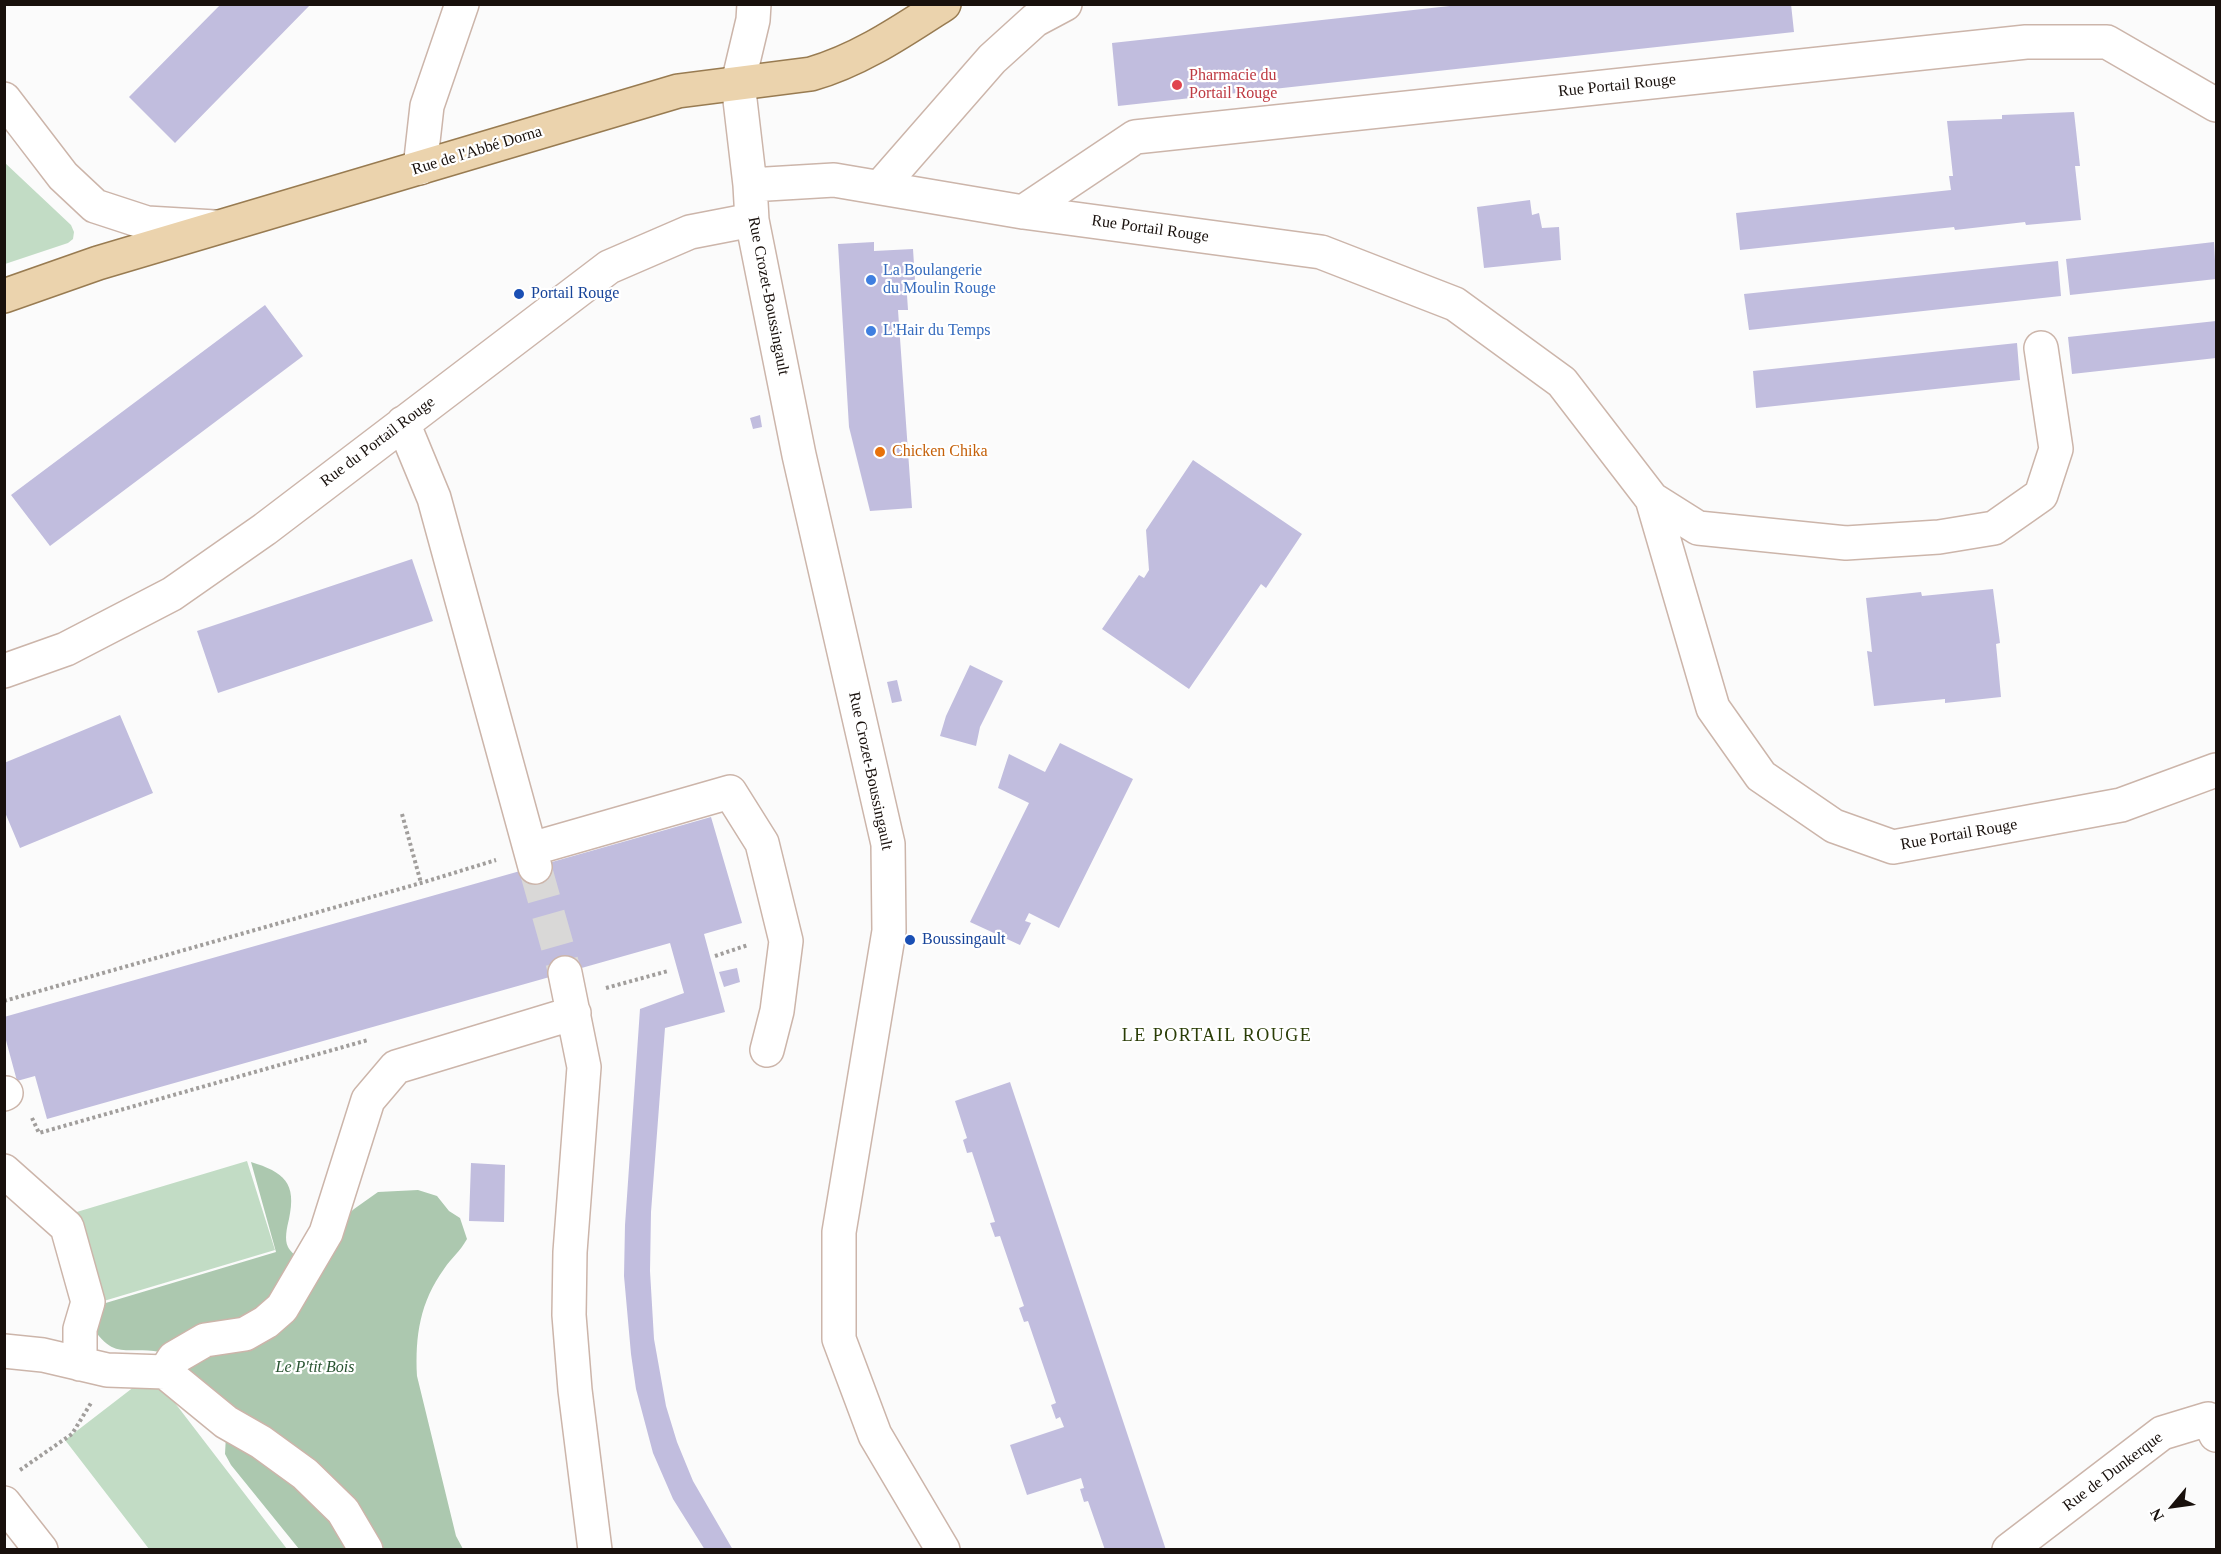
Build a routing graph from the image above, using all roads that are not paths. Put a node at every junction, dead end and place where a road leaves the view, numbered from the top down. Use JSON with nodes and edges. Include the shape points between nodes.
{"nodes":[{"id":1,"x":462,"y":4,"type":"edge"},
{"id":2,"x":754,"y":4,"type":"edge"},
{"id":3,"x":944,"y":4,"type":"edge"},
{"id":4,"x":1065,"y":4,"type":"edge"},
{"id":5,"x":738,"y":83,"type":"junction"},
{"id":6,"x":4,"y":99,"type":"edge"},
{"id":7,"x":2217,"y":105,"type":"edge"},
{"id":8,"x":420,"y":168,"type":"junction"},
{"id":9,"x":750,"y":185,"type":"junction"},
{"id":10,"x":881,"y":186,"type":"junction"},
{"id":11,"x":1023,"y":212,"type":"junction"},
{"id":12,"x":752,"y":220,"type":"junction"},
{"id":13,"x":217,"y":227,"type":"junction"},
{"id":14,"x":4,"y":296,"type":"edge"},
{"id":15,"x":2041,"y":348,"type":"dead end"},
{"id":16,"x":404,"y":423,"type":"junction"},
{"id":17,"x":1652,"y":499,"type":"junction"},
{"id":18,"x":4,"y":670,"type":"edge"},
{"id":19,"x":2217,"y":770,"type":"edge"},
{"id":20,"x":767,"y":1050,"type":"dead end"},
{"id":21,"x":4,"y":1171,"type":"edge"},
{"id":22,"x":4,"y":1351,"type":"edge"},
{"id":23,"x":93,"y":1367,"type":"junction"},
{"id":24,"x":165,"y":1372,"type":"junction"},
{"id":25,"x":2217,"y":1434,"type":"edge"},
{"id":26,"x":9,"y":1489,"type":"edge"},
{"id":27,"x":588,"y":1544,"type":"edge"},
{"id":28,"x":41,"y":1550,"type":"edge"},
{"id":29,"x":366,"y":1550,"type":"edge"},
{"id":30,"x":942,"y":1550,"type":"edge"},
{"id":31,"x":2009,"y":1550,"type":"edge"}],
"edges":[{"from":1,"to":8,"type":"street","via":[[427,106]]},
{"from":2,"to":5,"type":"street","name":"Rue Crozet-Boussingault"},
{"from":3,"to":5,"type":"main road","name":"Rue de l'Abbé Dorna","via":[[877,46],[825,70]]},
{"from":4,"to":10,"type":"street","via":[[1035,20],[992,58]]},
{"from":5,"to":8,"type":"main road","name":"Rue de l'Abbé Dorna","via":[[678,91]]},
{"from":5,"to":9,"type":"street","name":"Rue Crozet-Boussingault"},
{"from":6,"to":13,"type":"street","name":"Rue de l'Abbé Dorna","via":[[63,176],[95,206],[147,223]]},
{"from":7,"to":11,"type":"street","name":"Rue Portail Rouge","via":[[2107,42],[2026,42],[1135,137]]},
{"from":8,"to":13,"type":"main road","name":"Rue de l'Abbé Dorna"},
{"from":9,"to":10,"type":"street","name":"Rue Portail Rouge","via":[[834,180]]},
{"from":9,"to":12,"type":"street","name":"Rue Crozet-Boussingault"},
{"from":10,"to":11,"type":"street","name":"Rue Portail Rouge"},
{"from":11,"to":17,"type":"street","name":"Rue Portail Rouge","via":[[1321,252],[1455,304],[1562,382]]},
{"from":12,"to":16,"type":"street","name":"Rue du Portail Rouge","via":[[690,232],[609,267]]},
{"from":12,"to":30,"type":"street","name":"Rue Crozet-Boussingault","via":[[799,455],[888,844],[889,930],[839,1232],[839,1339],[875,1435]]},
{"from":13,"to":14,"type":"main road","name":"Rue de l'Abbé Dorna"},
{"from":15,"to":17,"type":"street","name":"Rue Portail Rouge","via":[[2056,449],[2041,495],[1995,528],[1939,537],[1846,543],[1698,528]]},
{"from":16,"to":18,"type":"street","name":"Rue du Portail Rouge","via":[[172,594],[66,649]]},
{"from":16,"to":20,"type":"street","via":[[434,498],[533,858],[730,792],[762,843],[786,940],[777,1011]]},
{"from":17,"to":19,"type":"street","name":"Rue Portail Rouge","via":[[1713,708],[1761,776],[1833,826],[1893,847],[2121,805]]},
{"from":21,"to":23,"type":"street","via":[[67,1227],[88,1302],[80,1329]]},
{"from":22,"to":23,"type":"street"},
{"from":23,"to":24,"type":"street"},
{"from":24,"to":27,"type":"street","via":[[174,1358],[205,1340],[245,1334],[282,1308],[326,1233],[368,1100],[396,1067],[570,995],[584,1067],[569,1315]]},
{"from":24,"to":29,"type":"street","via":[[226,1422],[305,1474],[343,1511]]},
{"from":25,"to":31,"type":"street","name":"Rue de Dunkerque","via":[[2208,1419],[2162,1432]]},
{"from":26,"to":28,"type":"street"}]}
